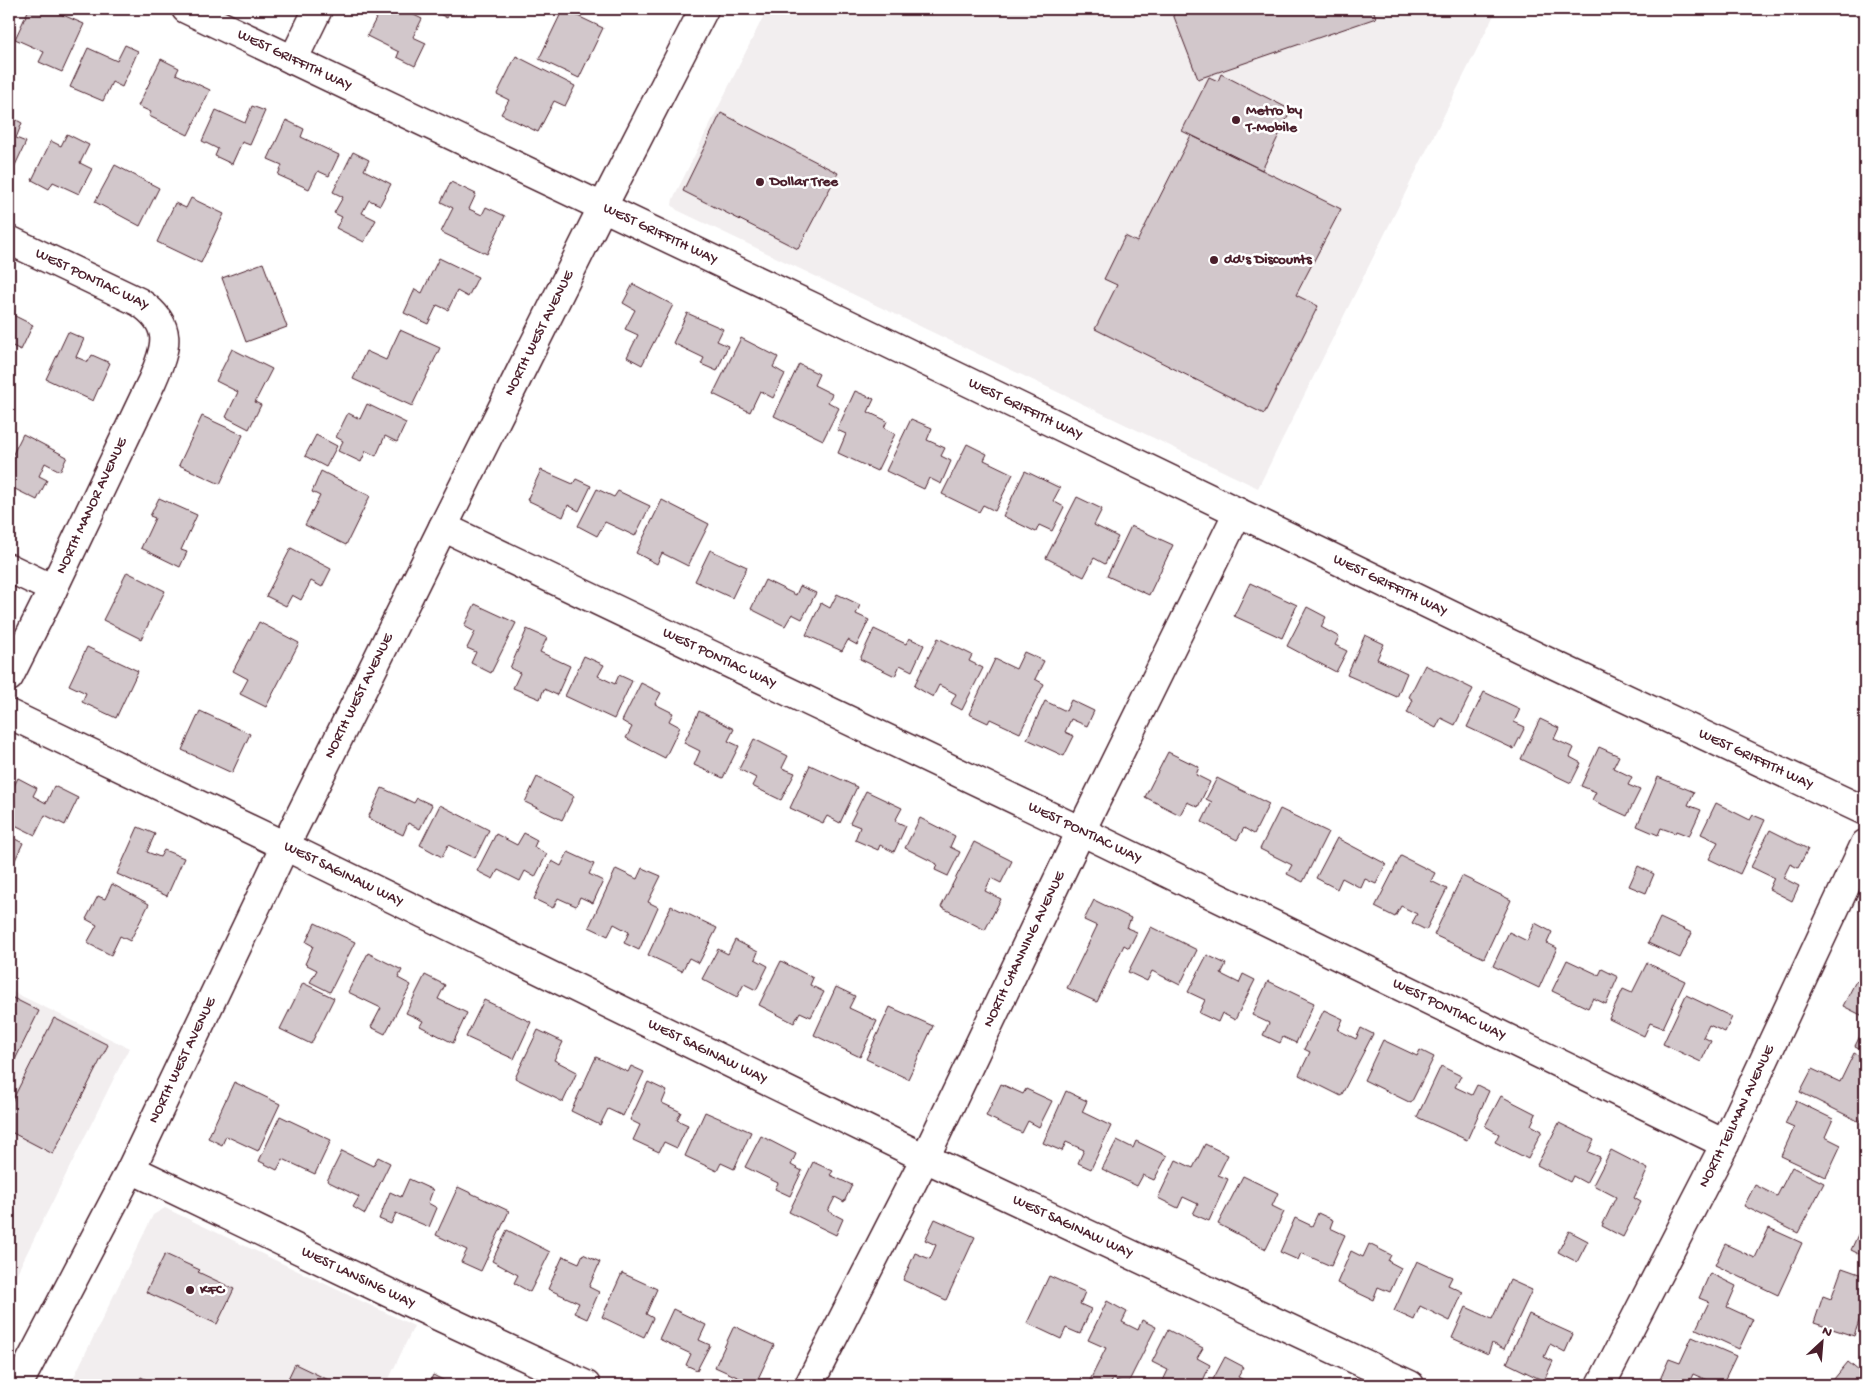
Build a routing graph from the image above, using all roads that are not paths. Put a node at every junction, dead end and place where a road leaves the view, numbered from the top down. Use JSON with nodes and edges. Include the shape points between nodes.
{"nodes":[{"id":1,"x":186,"y":9,"type":"edge"},
{"id":2,"x":318,"y":9,"type":"edge"},
{"id":3,"x":704,"y":9,"type":"edge"},
{"id":4,"x":293,"y":60,"type":"junction"},
{"id":5,"x":602,"y":208,"type":"junction"},
{"id":6,"x":9,"y":240,"type":"edge"},
{"id":7,"x":165,"y":332,"type":"joint"},
{"id":8,"x":1238,"y":512,"type":"junction"},
{"id":9,"x":443,"y":527,"type":"junction"},
{"id":10,"x":9,"y":568,"type":"edge"},
{"id":11,"x":53,"y":589,"type":"junction"},
{"id":12,"x":9,"y":677,"type":"edge"},
{"id":13,"x":9,"y":714,"type":"edge"},
{"id":14,"x":1865,"y":811,"type":"edge"},
{"id":15,"x":1081,"y":831,"type":"junction"},
{"id":16,"x":1865,"y":844,"type":"edge"},
{"id":17,"x":286,"y":846,"type":"junction"},
{"id":18,"x":1725,"y":1144,"type":"junction"},
{"id":19,"x":925,"y":1158,"type":"junction"},
{"id":20,"x":131,"y":1169,"type":"junction"},
{"id":21,"x":18,"y":1385,"type":"edge"},
{"id":22,"x":586,"y":1385,"type":"edge"},
{"id":23,"x":809,"y":1385,"type":"edge"},
{"id":24,"x":1410,"y":1385,"type":"edge"},
{"id":25,"x":1601,"y":1385,"type":"edge"}],
"edges":[{"from":1,"to":4,"type":"street","name":"WEST GRIFFITH WAY"},
{"from":2,"to":4,"type":"street"},
{"from":3,"to":5,"type":"street","name":"NORTH WEST AVENUE"},
{"from":4,"to":5,"type":"street","name":"WEST GRIFFITH WAY"},
{"from":5,"to":8,"type":"street","name":"WEST GRIFFITH WAY"},
{"from":5,"to":9,"type":"street","name":"NORTH WEST AVENUE"},
{"from":6,"to":7,"type":"street","name":"WEST PONTIAC WAY","via":[[139,302],[150,309]]},
{"from":7,"to":11,"type":"street","name":"NORTH MANOR AVENUE","via":[[165,346],[152,381]]},
{"from":8,"to":14,"type":"street","name":"WEST GRIFFITH WAY"},
{"from":8,"to":15,"type":"street","name":"NORTH CHANNING AVENUE"},
{"from":9,"to":15,"type":"street","name":"WEST PONTIAC WAY"},
{"from":9,"to":17,"type":"street","name":"NORTH WEST AVENUE"},
{"from":10,"to":11,"type":"street"},
{"from":11,"to":12,"type":"street","name":"NORTH MANOR AVENUE"},
{"from":13,"to":17,"type":"street","name":"WEST SAGINAW WAY"},
{"from":15,"to":18,"type":"street","name":"WEST PONTIAC WAY"},
{"from":15,"to":19,"type":"street","name":"NORTH CHANNING AVENUE"},
{"from":16,"to":18,"type":"street","name":"NORTH TEILMAN AVENUE"},
{"from":17,"to":19,"type":"street","name":"WEST SAGINAW WAY"},
{"from":17,"to":20,"type":"street","name":"NORTH WEST AVENUE"},
{"from":18,"to":25,"type":"street","name":"NORTH TEILMAN AVENUE"},
{"from":19,"to":23,"type":"street","name":"NORTH CHANNING AVENUE"},
{"from":19,"to":24,"type":"street","name":"WEST SAGINAW WAY"},
{"from":20,"to":21,"type":"street","name":"NORTH WEST AVENUE"},
{"from":20,"to":22,"type":"street","name":"WEST LANSING WAY"}]}
